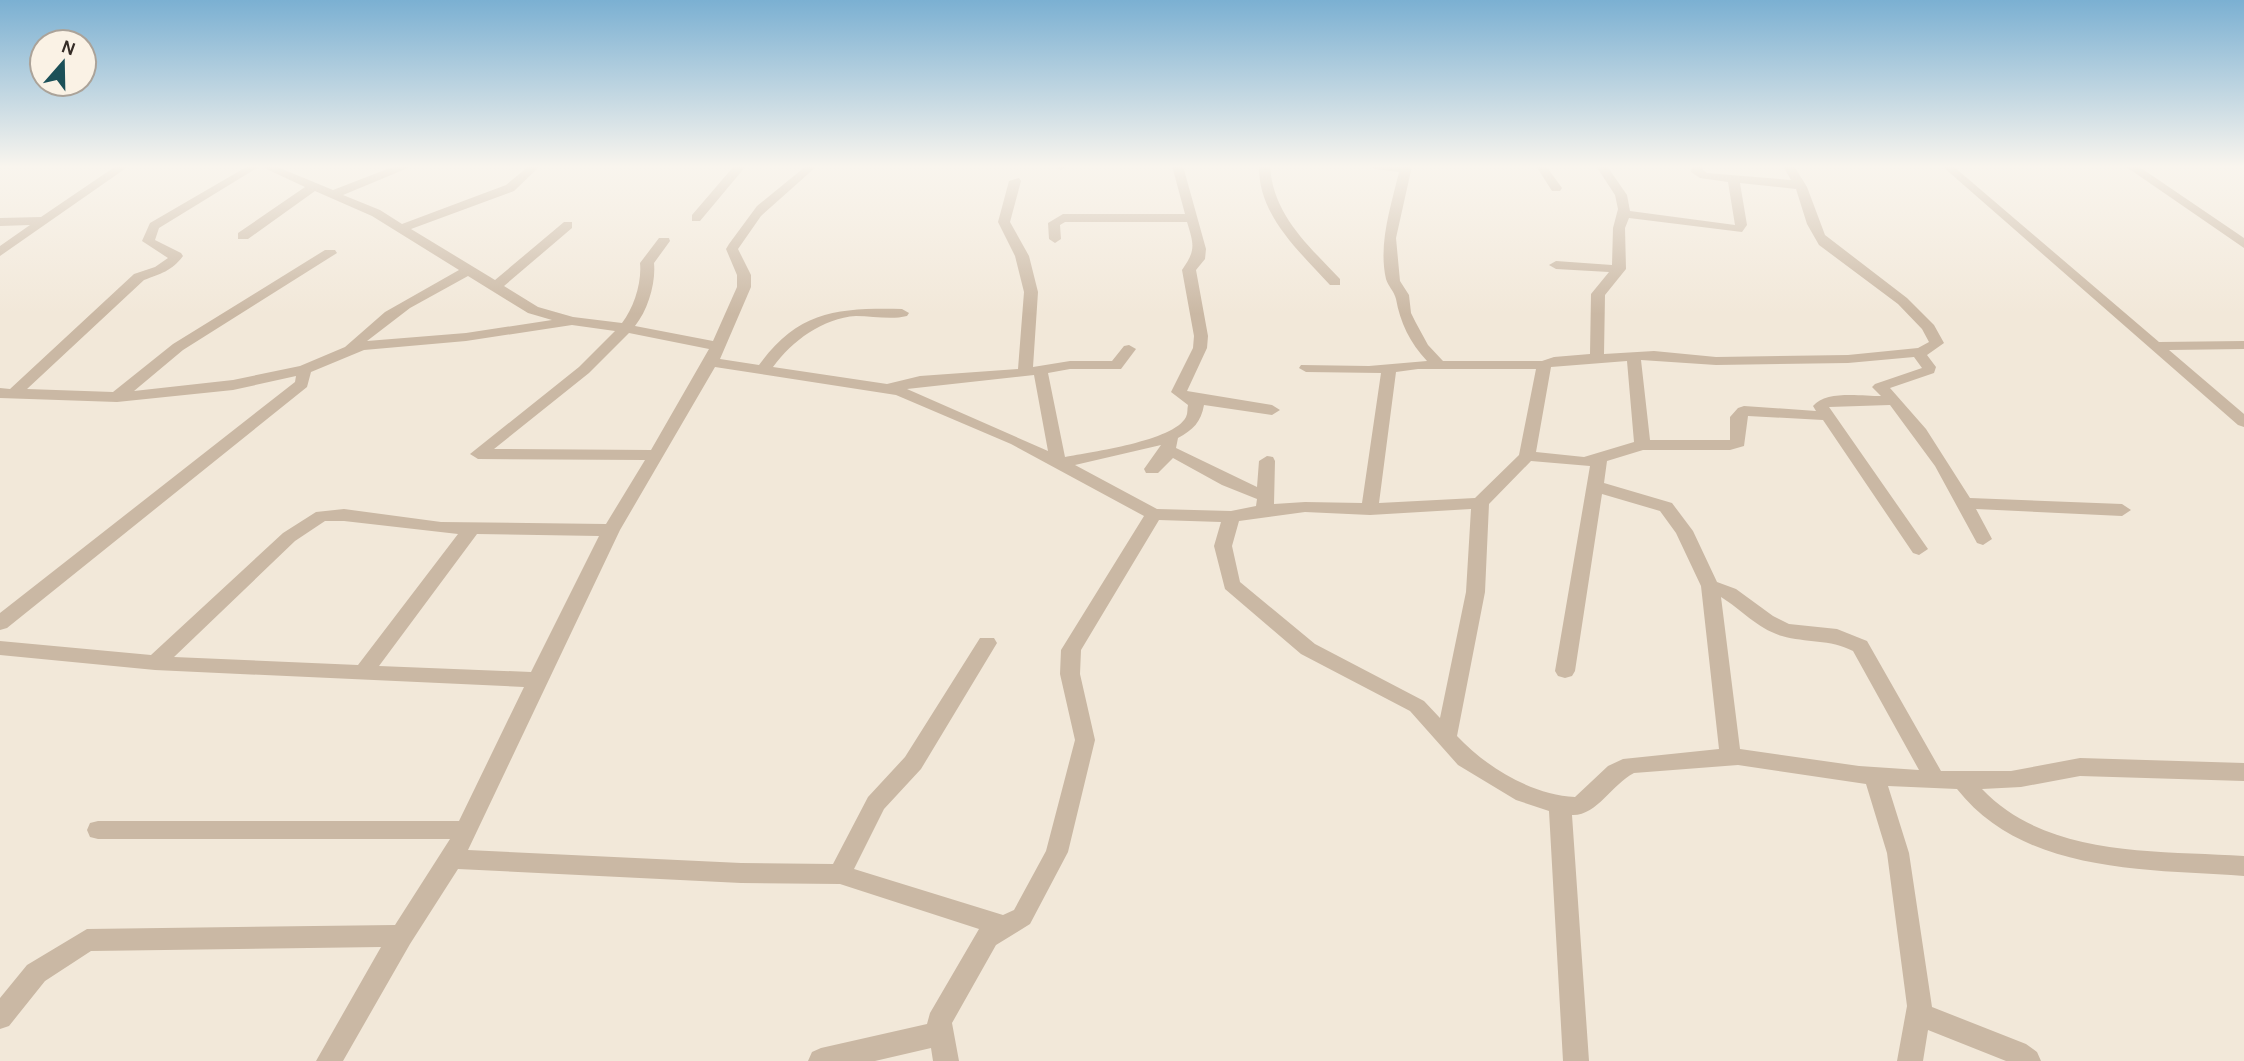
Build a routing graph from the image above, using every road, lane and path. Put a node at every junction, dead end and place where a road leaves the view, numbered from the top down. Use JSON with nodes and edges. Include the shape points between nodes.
{"nodes":[{"id":1,"x":52,"y":216,"type":"edge"},
{"id":2,"x":171,"y":216,"type":"edge"},
{"id":3,"x":272,"y":216,"type":"edge"},
{"id":4,"x":380,"y":216,"type":"edge"},
{"id":5,"x":436,"y":216,"type":"edge"},
{"id":6,"x":698,"y":216,"type":"edge"},
{"id":7,"x":755,"y":216,"type":"edge"},
{"id":8,"x":1006,"y":216,"type":"edge"},
{"id":9,"x":1280,"y":216,"type":"edge"},
{"id":10,"x":1395,"y":216,"type":"edge"},
{"id":11,"x":1623,"y":216,"type":"edge"},
{"id":12,"x":1636,"y":216,"type":"edge"},
{"id":13,"x":1739,"y":216,"type":"edge"},
{"id":14,"x":1813,"y":216,"type":"edge"},
{"id":15,"x":2004,"y":216,"type":"edge"},
{"id":16,"x":2203,"y":216,"type":"edge"},
{"id":17,"x":696,"y":218,"type":"dead end"},
{"id":18,"x":1192,"y":218,"type":"joint"},
{"id":19,"x":44,"y":221,"type":"junction"},
{"id":20,"x":0,"y":222,"type":"edge"},
{"id":21,"x":568,"y":225,"type":"dead end"},
{"id":22,"x":402,"y":228,"type":"junction"},
{"id":23,"x":243,"y":236,"type":"dead end"},
{"id":24,"x":1055,"y":239,"type":"dead end"},
{"id":25,"x":664,"y":241,"type":"dead end"},
{"id":26,"x":2244,"y":244,"type":"edge"},
{"id":27,"x":0,"y":252,"type":"edge"},
{"id":28,"x":330,"y":253,"type":"dead end"},
{"id":29,"x":1556,"y":265,"type":"dead end"},
{"id":30,"x":1619,"y":269,"type":"junction"},
{"id":31,"x":469,"y":270,"type":"junction"},
{"id":32,"x":1335,"y":282,"type":"dead end"},
{"id":33,"x":495,"y":287,"type":"junction"},
{"id":34,"x":902,"y":313,"type":"dead end"},
{"id":35,"x":572,"y":321,"type":"junction"},
{"id":36,"x":626,"y":328,"type":"junction"},
{"id":37,"x":2244,"y":345,"type":"edge"},
{"id":38,"x":2156,"y":346,"type":"junction"},
{"id":39,"x":1129,"y":349,"type":"dead end"},
{"id":40,"x":349,"y":352,"type":"junction"},
{"id":41,"x":1918,"y":353,"type":"junction"},
{"id":42,"x":714,"y":354,"type":"junction"},
{"id":43,"x":1633,"y":357,"type":"junction"},
{"id":44,"x":1597,"y":359,"type":"junction"},
{"id":45,"x":1439,"y":365,"type":"junction"},
{"id":46,"x":1544,"y":365,"type":"junction"},
{"id":47,"x":1306,"y":368,"type":"dead end"},
{"id":48,"x":1389,"y":368,"type":"junction"},
{"id":49,"x":304,"y":370,"type":"junction"},
{"id":50,"x":763,"y":370,"type":"junction"},
{"id":51,"x":1033,"y":371,"type":"junction"},
{"id":52,"x":888,"y":388,"type":"junction"},
{"id":53,"x":16,"y":391,"type":"junction"},
{"id":54,"x":0,"y":393,"type":"edge"},
{"id":55,"x":117,"y":397,"type":"junction"},
{"id":56,"x":1184,"y":397,"type":"junction"},
{"id":57,"x":1894,"y":400,"type":"junction"},
{"id":58,"x":1272,"y":410,"type":"dead end"},
{"id":59,"x":1829,"y":416,"type":"junction"},
{"id":60,"x":2244,"y":422,"type":"edge"},
{"id":61,"x":1170,"y":444,"type":"junction"},
{"id":62,"x":1642,"y":445,"type":"junction"},
{"id":63,"x":656,"y":455,"type":"junction"},
{"id":64,"x":1527,"y":456,"type":"junction"},
{"id":65,"x":1600,"y":460,"type":"junction"},
{"id":66,"x":1267,"y":461,"type":"dead end"},
{"id":67,"x":1058,"y":463,"type":"junction"},
{"id":68,"x":1152,"y":469,"type":"dead end"},
{"id":69,"x":1595,"y":486,"type":"junction"},
{"id":70,"x":1265,"y":503,"type":"junction"},
{"id":71,"x":1480,"y":503,"type":"junction"},
{"id":72,"x":1966,"y":503,"type":"junction"},
{"id":73,"x":1370,"y":509,"type":"junction"},
{"id":74,"x":2122,"y":510,"type":"dead end"},
{"id":75,"x":1154,"y":514,"type":"junction"},
{"id":76,"x":1231,"y":517,"type":"junction"},
{"id":77,"x":472,"y":528,"type":"junction"},
{"id":78,"x":611,"y":530,"type":"junction"},
{"id":79,"x":1983,"y":539,"type":"dead end"},
{"id":80,"x":1919,"y":549,"type":"dead end"},
{"id":81,"x":1710,"y":586,"type":"junction"},
{"id":82,"x":0,"y":623,"type":"edge"},
{"id":83,"x":987,"y":643,"type":"dead end"},
{"id":84,"x":0,"y":648,"type":"edge"},
{"id":85,"x":155,"y":663,"type":"junction"},
{"id":86,"x":1565,"y":671,"type":"dead end"},
{"id":87,"x":363,"y":672,"type":"junction"},
{"id":88,"x":537,"y":680,"type":"junction"},
{"id":89,"x":1446,"y":738,"type":"junction"},
{"id":90,"x":1731,"y":758,"type":"junction"},
{"id":91,"x":2244,"y":772,"type":"edge"},
{"id":92,"x":1874,"y":776,"type":"junction"},
{"id":93,"x":1934,"y":778,"type":"junction"},
{"id":94,"x":1961,"y":779,"type":"junction"},
{"id":95,"x":1560,"y":805,"type":"junction"},
{"id":96,"x":98,"y":830,"type":"dead end"},
{"id":97,"x":466,"y":830,"type":"junction"},
{"id":98,"x":452,"y":859,"type":"junction"},
{"id":99,"x":2244,"y":866,"type":"edge"},
{"id":100,"x":840,"y":874,"type":"junction"},
{"id":101,"x":1006,"y":927,"type":"junction"},
{"id":102,"x":401,"y":936,"type":"junction"},
{"id":103,"x":1919,"y":1014,"type":"junction"},
{"id":104,"x":0,"y":1017,"type":"edge"},
{"id":105,"x":941,"y":1033,"type":"junction"},
{"id":106,"x":329,"y":1061,"type":"edge"},
{"id":107,"x":821,"y":1061,"type":"edge"},
{"id":108,"x":946,"y":1061,"type":"edge"},
{"id":109,"x":1576,"y":1061,"type":"edge"},
{"id":110,"x":1910,"y":1061,"type":"edge"},
{"id":111,"x":2028,"y":1061,"type":"edge"}],
"edges":[{"from":1,"to":19,"type":"street"},
{"from":2,"to":53,"type":"street","via":[[153,226],[148,241],[176,256],[175,260],[139,278]]},
{"from":3,"to":23,"type":"street"},
{"from":4,"to":22,"type":"street"},
{"from":5,"to":22,"type":"street"},
{"from":6,"to":17,"type":"street"},
{"from":7,"to":42,"type":"street","via":[[732,249],[744,275],[744,287]]},
{"from":8,"to":51,"type":"street","via":[[1004,222],[1022,256],[1031,292]]},
{"from":9,"to":32,"type":"street"},
{"from":10,"to":45,"type":"street","via":[[1390,237],[1393,281],[1409,323]]},
{"from":11,"to":30,"type":"street","via":[[1619,225]]},
{"from":12,"to":13,"type":"street","via":[[1738,229]]},
{"from":14,"to":41,"type":"street","via":[[1823,241],[1932,330],[1937,343]]},
{"from":15,"to":38,"type":"street"},
{"from":16,"to":26,"type":"street"},
{"from":18,"to":24,"type":"street","via":[[1063,218],[1054,223]]},
{"from":18,"to":56,"type":"street","via":[[1200,256],[1189,276],[1201,336],[1200,348],[1181,383]]},
{"from":19,"to":20,"type":"street"},
{"from":19,"to":27,"type":"street"},
{"from":21,"to":33,"type":"street"},
{"from":22,"to":31,"type":"street"},
{"from":25,"to":36,"type":"street","via":[[647,263],[637,314]]},
{"from":28,"to":55,"type":"street","via":[[178,347]]},
{"from":29,"to":30,"type":"street"},
{"from":30,"to":44,"type":"street","via":[[1598,294]]},
{"from":31,"to":33,"type":"street"},
{"from":31,"to":40,"type":"street","via":[[399,308],[364,334]]},
{"from":33,"to":35,"type":"street","via":[[533,310]]},
{"from":34,"to":50,"type":"street","via":[[852,312],[813,324],[782,344]]},
{"from":35,"to":36,"type":"street"},
{"from":35,"to":40,"type":"street","via":[[361,346]]},
{"from":36,"to":42,"type":"street"},
{"from":36,"to":63,"type":"street","via":[[584,370],[478,454]]},
{"from":37,"to":38,"type":"street"},
{"from":38,"to":60,"type":"street"},
{"from":39,"to":51,"type":"street","via":[[1116,366],[1070,365]]},
{"from":40,"to":49,"type":"street"},
{"from":41,"to":43,"type":"street","via":[[1716,361]]},
{"from":41,"to":57,"type":"street","via":[[1929,370],[1880,387]]},
{"from":42,"to":50,"type":"street"},
{"from":42,"to":63,"type":"street"},
{"from":43,"to":44,"type":"street"},
{"from":43,"to":62,"type":"street"},
{"from":44,"to":46,"type":"street"},
{"from":45,"to":46,"type":"street"},
{"from":45,"to":48,"type":"street"},
{"from":46,"to":64,"type":"street"},
{"from":47,"to":48,"type":"street"},
{"from":48,"to":73,"type":"street","via":[[1389,394],[1370,480]]},
{"from":49,"to":55,"type":"street","via":[[233,385]]},
{"from":49,"to":82,"type":"street","via":[[302,384]]},
{"from":50,"to":52,"type":"street"},
{"from":51,"to":52,"type":"street"},
{"from":51,"to":67,"type":"street"},
{"from":52,"to":67,"type":"street","via":[[1017,441]]},
{"from":53,"to":54,"type":"street"},
{"from":53,"to":55,"type":"street"},
{"from":56,"to":58,"type":"street"},
{"from":56,"to":61,"type":"street","via":[[1197,408]]},
{"from":57,"to":59,"type":"street","via":[[1822,403]]},
{"from":57,"to":72,"type":"street","via":[[1932,447]]},
{"from":59,"to":62,"type":"street","via":[[1744,411],[1738,417],[1738,443]]},
{"from":59,"to":80,"type":"street"},
{"from":61,"to":67,"type":"street","via":[[1163,441]]},
{"from":61,"to":68,"type":"street"},
{"from":61,"to":70,"type":"street","via":[[1179,454]]},
{"from":62,"to":65,"type":"street"},
{"from":63,"to":78,"type":"street"},
{"from":64,"to":65,"type":"street","via":[[1585,463]]},
{"from":64,"to":71,"type":"street"},
{"from":65,"to":69,"type":"street"},
{"from":66,"to":70,"type":"street"},
{"from":67,"to":75,"type":"street"},
{"from":69,"to":81,"type":"street","via":[[1666,507],[1684,531]]},
{"from":69,"to":86,"type":"street"},
{"from":70,"to":73,"type":"street"},
{"from":70,"to":76,"type":"street"},
{"from":71,"to":73,"type":"street"},
{"from":71,"to":89,"type":"street","via":[[1475,608]]},
{"from":72,"to":74,"type":"street"},
{"from":72,"to":79,"type":"street"},
{"from":75,"to":76,"type":"street"},
{"from":75,"to":101,"type":"street","via":[[1070,650],[1070,674],[1085,740],[1057,852],[1022,917]]},
{"from":76,"to":89,"type":"street","via":[[1223,547],[1231,585],[1308,649],[1417,706]]},
{"from":77,"to":78,"type":"street"},
{"from":77,"to":85,"type":"street","via":[[322,516],[289,537]]},
{"from":77,"to":87,"type":"street"},
{"from":78,"to":88,"type":"street"},
{"from":81,"to":90,"type":"street"},
{"from":81,"to":93,"type":"street","via":[[1735,594],[1773,626],[1838,635],[1860,646]]},
{"from":83,"to":100,"type":"street","via":[[913,763],[876,803]]},
{"from":84,"to":85,"type":"street"},
{"from":85,"to":87,"type":"street"},
{"from":87,"to":88,"type":"street"},
{"from":88,"to":97,"type":"street"},
{"from":89,"to":95,"type":"street","via":[[1465,759],[1524,794]]},
{"from":90,"to":92,"type":"street"},
{"from":90,"to":95,"type":"street","via":[[1631,765],[1616,772],[1580,806]]},
{"from":91,"to":94,"type":"street","via":[[2080,767],[2002,780]]},
{"from":92,"to":93,"type":"street"},
{"from":92,"to":103,"type":"street","via":[[1898,853]]},
{"from":93,"to":94,"type":"street"},
{"from":94,"to":99,"type":"street","via":[[1983,805],[2006,821],[2062,848]]},
{"from":95,"to":109,"type":"street"},
{"from":96,"to":97,"type":"street"},
{"from":97,"to":98,"type":"street"},
{"from":98,"to":100,"type":"street"},
{"from":98,"to":102,"type":"street"},
{"from":100,"to":101,"type":"street"},
{"from":101,"to":105,"type":"street","via":[[987,937],[939,1022]]},
{"from":102,"to":104,"type":"street","via":[[87,940],[36,973]]},
{"from":102,"to":106,"type":"street"},
{"from":103,"to":110,"type":"street"},
{"from":103,"to":111,"type":"street"},
{"from":105,"to":107,"type":"street"},
{"from":105,"to":108,"type":"street"}]}
